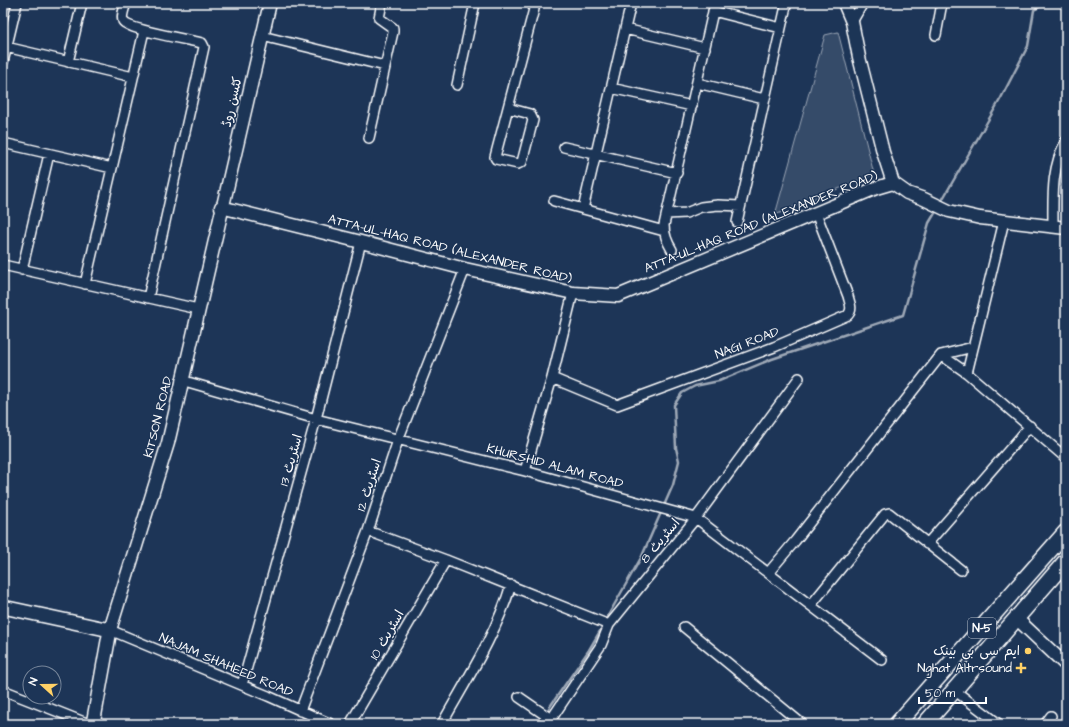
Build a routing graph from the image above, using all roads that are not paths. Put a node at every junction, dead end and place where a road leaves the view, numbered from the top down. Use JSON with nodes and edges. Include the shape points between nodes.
{"nodes":[{"id":1,"x":17,"y":3,"type":"edge"},
{"id":2,"x":82,"y":3,"type":"edge"},
{"id":3,"x":126,"y":3,"type":"edge"},
{"id":4,"x":270,"y":3,"type":"edge"},
{"id":5,"x":382,"y":3,"type":"edge"},
{"id":6,"x":475,"y":3,"type":"edge"},
{"id":7,"x":531,"y":3,"type":"edge"},
{"id":8,"x":631,"y":3,"type":"edge"},
{"id":9,"x":844,"y":3,"type":"edge"},
{"id":10,"x":863,"y":3,"type":"edge"},
{"id":11,"x":942,"y":3,"type":"edge"},
{"id":12,"x":786,"y":6,"type":"dead end"},
{"id":13,"x":714,"y":7,"type":"edge"},
{"id":14,"x":852,"y":22,"type":"junction"},
{"id":15,"x":781,"y":28,"type":"junction"},
{"id":16,"x":625,"y":29,"type":"junction"},
{"id":17,"x":144,"y":31,"type":"junction"},
{"id":18,"x":936,"y":35,"type":"dead end"},
{"id":19,"x":262,"y":36,"type":"junction"},
{"id":20,"x":6,"y":47,"type":"junction"},
{"id":21,"x":705,"y":48,"type":"junction"},
{"id":22,"x":3,"y":62,"type":"edge"},
{"id":23,"x":68,"y":62,"type":"junction"},
{"id":24,"x":385,"y":66,"type":"junction"},
{"id":25,"x":133,"y":77,"type":"junction"},
{"id":26,"x":697,"y":83,"type":"junction"},
{"id":27,"x":457,"y":85,"type":"dead end"},
{"id":28,"x":611,"y":88,"type":"junction"},
{"id":29,"x":764,"y":99,"type":"junction"},
{"id":30,"x":692,"y":106,"type":"junction"},
{"id":31,"x":508,"y":108,"type":"junction"},
{"id":32,"x":369,"y":138,"type":"dead end"},
{"id":33,"x":1066,"y":142,"type":"edge"},
{"id":34,"x":3,"y":143,"type":"edge"},
{"id":35,"x":564,"y":147,"type":"dead end"},
{"id":36,"x":49,"y":154,"type":"junction"},
{"id":37,"x":596,"y":154,"type":"junction"},
{"id":38,"x":112,"y":168,"type":"junction"},
{"id":39,"x":676,"y":173,"type":"junction"},
{"id":40,"x":893,"y":183,"type":"junction"},
{"id":41,"x":554,"y":201,"type":"dead end"},
{"id":42,"x":740,"y":206,"type":"junction"},
{"id":43,"x":221,"y":207,"type":"junction"},
{"id":44,"x":583,"y":209,"type":"junction"},
{"id":45,"x":816,"y":213,"type":"junction"},
{"id":46,"x":667,"y":214,"type":"junction"},
{"id":47,"x":1004,"y":221,"type":"junction"},
{"id":48,"x":737,"y":222,"type":"dead end"},
{"id":49,"x":1053,"y":226,"type":"junction"},
{"id":50,"x":1066,"y":228,"type":"edge"},
{"id":51,"x":664,"y":231,"type":"junction"},
{"id":52,"x":361,"y":242,"type":"junction"},
{"id":53,"x":672,"y":250,"type":"dead end"},
{"id":54,"x":3,"y":265,"type":"edge"},
{"id":55,"x":465,"y":269,"type":"junction"},
{"id":56,"x":22,"y":270,"type":"junction"},
{"id":57,"x":84,"y":284,"type":"junction"},
{"id":58,"x":573,"y":293,"type":"junction"},
{"id":59,"x":148,"y":298,"type":"junction"},
{"id":60,"x":198,"y":309,"type":"junction"},
{"id":61,"x":973,"y":347,"type":"junction"},
{"id":62,"x":941,"y":355,"type":"junction"},
{"id":63,"x":967,"y":373,"type":"junction"},
{"id":64,"x":552,"y":378,"type":"junction"},
{"id":65,"x":799,"y":378,"type":"dead end"},
{"id":66,"x":182,"y":380,"type":"junction"},
{"id":67,"x":316,"y":419,"type":"junction"},
{"id":68,"x":1030,"y":426,"type":"junction"},
{"id":69,"x":398,"y":440,"type":"junction"},
{"id":70,"x":1066,"y":458,"type":"edge"},
{"id":71,"x":525,"y":470,"type":"junction"},
{"id":72,"x":696,"y":518,"type":"junction"},
{"id":73,"x":368,"y":531,"type":"junction"},
{"id":74,"x":1066,"y":532,"type":"edge"},
{"id":75,"x":927,"y":544,"type":"junction"},
{"id":76,"x":446,"y":560,"type":"junction"},
{"id":77,"x":1066,"y":561,"type":"edge"},
{"id":78,"x":961,"y":570,"type":"dead end"},
{"id":79,"x":769,"y":572,"type":"junction"},
{"id":80,"x":511,"y":585,"type":"junction"},
{"id":81,"x":811,"y":605,"type":"junction"},
{"id":82,"x":3,"y":606,"type":"edge"},
{"id":83,"x":1016,"y":618,"type":"junction"},
{"id":84,"x":605,"y":623,"type":"junction"},
{"id":85,"x":684,"y":627,"type":"dead end"},
{"id":86,"x":110,"y":630,"type":"junction"},
{"id":87,"x":882,"y":660,"type":"dead end"},
{"id":88,"x":1066,"y":665,"type":"edge"},
{"id":89,"x":242,"y":685,"type":"junction"},
{"id":90,"x":3,"y":690,"type":"edge"},
{"id":91,"x":954,"y":690,"type":"junction"},
{"id":92,"x":519,"y":697,"type":"dead end"},
{"id":93,"x":300,"y":711,"type":"junction"},
{"id":94,"x":549,"y":720,"type":"edge"},
{"id":95,"x":89,"y":724,"type":"edge"},
{"id":96,"x":93,"y":724,"type":"edge"},
{"id":97,"x":331,"y":724,"type":"edge"},
{"id":98,"x":350,"y":724,"type":"edge"},
{"id":99,"x":442,"y":724,"type":"edge"},
{"id":100,"x":802,"y":724,"type":"edge"},
{"id":101,"x":897,"y":724,"type":"edge"},
{"id":102,"x":925,"y":724,"type":"edge"},
{"id":103,"x":999,"y":724,"type":"edge"}],
"edges":[{"from":1,"to":20,"type":"street"},
{"from":2,"to":23,"type":"street"},
{"from":3,"to":17,"type":"street","via":[[123,21],[132,28]]},
{"from":4,"to":19,"type":"street","name":"کٹسن روڈ"},
{"from":5,"to":24,"type":"street","via":[[379,18],[392,28],[393,32]]},
{"from":6,"to":27,"type":"street"},
{"from":7,"to":31,"type":"street","via":[[534,9]]},
{"from":8,"to":16,"type":"street"},
{"from":9,"to":14,"type":"street"},
{"from":10,"to":14,"type":"street"},
{"from":11,"to":18,"type":"street"},
{"from":12,"to":15,"type":"street"},
{"from":13,"to":15,"type":"street"},
{"from":13,"to":21,"type":"street"},
{"from":14,"to":40,"type":"street","via":[[883,152]]},
{"from":15,"to":29,"type":"street"},
{"from":16,"to":21,"type":"street"},
{"from":16,"to":28,"type":"street"},
{"from":17,"to":25,"type":"street"},
{"from":17,"to":59,"type":"street","via":[[202,43],[204,47]]},
{"from":19,"to":24,"type":"street"},
{"from":19,"to":43,"type":"street","name":"کٹسن روڈ"},
{"from":20,"to":22,"type":"street"},
{"from":20,"to":23,"type":"street"},
{"from":21,"to":26,"type":"street"},
{"from":23,"to":25,"type":"street"},
{"from":24,"to":32,"type":"street"},
{"from":25,"to":38,"type":"street"},
{"from":26,"to":29,"type":"street"},
{"from":26,"to":30,"type":"street"},
{"from":28,"to":30,"type":"street"},
{"from":28,"to":37,"type":"street"},
{"from":29,"to":42,"type":"street"},
{"from":30,"to":39,"type":"street"},
{"from":31,"to":31,"type":"street","via":[[530,114],[533,120],[522,162],[518,164],[495,157]]},
{"from":33,"to":49,"type":"street","via":[[1060,153],[1054,177]]},
{"from":34,"to":36,"type":"street"},
{"from":35,"to":37,"type":"street"},
{"from":36,"to":38,"type":"street"},
{"from":36,"to":56,"type":"street"},
{"from":37,"to":39,"type":"street"},
{"from":37,"to":44,"type":"street"},
{"from":38,"to":57,"type":"street"},
{"from":39,"to":46,"type":"street"},
{"from":40,"to":45,"type":"street","name":"ATTA-UL-HAQ ROAD (ALEXANDER ROAD)"},
{"from":40,"to":47,"type":"street","via":[[908,193],[949,211]]},
{"from":41,"to":44,"type":"street"},
{"from":42,"to":46,"type":"street","via":[[718,205],[686,213]]},
{"from":42,"to":48,"type":"street"},
{"from":43,"to":52,"type":"street","name":"ATTA-UL-HAQ ROAD (ALEXANDER ROAD)"},
{"from":43,"to":60,"type":"street","name":"KITSON ROAD"},
{"from":44,"to":51,"type":"street"},
{"from":45,"to":58,"type":"street","name":"ATTA-UL-HAQ ROAD (ALEXANDER ROAD)","via":[[618,296]]},
{"from":45,"to":64,"type":"street","name":"NAGI ROAD","via":[[848,296],[851,312],[848,315],[774,347],[617,405]]},
{"from":46,"to":51,"type":"street"},
{"from":47,"to":49,"type":"street"},
{"from":47,"to":61,"type":"street"},
{"from":49,"to":50,"type":"street"},
{"from":51,"to":53,"type":"street"},
{"from":52,"to":55,"type":"street","name":"ATTA-UL-HAQ ROAD (ALEXANDER ROAD)"},
{"from":52,"to":67,"type":"street","name":"اسٹریٹ 13"},
{"from":54,"to":56,"type":"street"},
{"from":55,"to":58,"type":"street","name":"ATTA-UL-HAQ ROAD (ALEXANDER ROAD)"},
{"from":55,"to":69,"type":"street","name":"اسٹریٹ 12"},
{"from":56,"to":57,"type":"street"},
{"from":57,"to":59,"type":"street"},
{"from":58,"to":64,"type":"street"},
{"from":59,"to":60,"type":"street"},
{"from":60,"to":66,"type":"street","name":"KITSON ROAD"},
{"from":61,"to":62,"type":"street"},
{"from":61,"to":63,"type":"street"},
{"from":62,"to":63,"type":"street"},
{"from":62,"to":79,"type":"street"},
{"from":63,"to":68,"type":"street"},
{"from":64,"to":71,"type":"street"},
{"from":65,"to":72,"type":"street","name":"اسٹریٹ 8"},
{"from":66,"to":67,"type":"street","name":"KHURSHID ALAM ROAD"},
{"from":66,"to":86,"type":"street","name":"KITSON ROAD","via":[[168,442]]},
{"from":67,"to":69,"type":"street","name":"KHURSHID ALAM ROAD"},
{"from":67,"to":89,"type":"street","name":"اسٹریٹ 13"},
{"from":68,"to":70,"type":"street"},
{"from":68,"to":75,"type":"street"},
{"from":69,"to":71,"type":"street","name":"KHURSHID ALAM ROAD"},
{"from":69,"to":73,"type":"street","name":"اسٹریٹ 12"},
{"from":71,"to":72,"type":"street","name":"KHURSHID ALAM ROAD"},
{"from":72,"to":79,"type":"street","name":"KHURSHID ALAM ROAD"},
{"from":72,"to":84,"type":"street","name":"اسٹریٹ 8"},
{"from":73,"to":76,"type":"street"},
{"from":73,"to":93,"type":"street","name":"اسٹریٹ 12"},
{"from":74,"to":101,"type":"highway","number":"N-5"},
{"from":75,"to":78,"type":"street"},
{"from":75,"to":81,"type":"street","via":[[888,513],[885,514]]},
{"from":76,"to":80,"type":"street"},
{"from":76,"to":98,"type":"street","name":"اسٹریٹ 10"},
{"from":77,"to":83,"type":"highway","number":"N-5"},
{"from":79,"to":81,"type":"street","name":"KHURSHID ALAM ROAD"},
{"from":80,"to":84,"type":"street"},
{"from":80,"to":99,"type":"street","via":[[496,624]]},
{"from":81,"to":87,"type":"street","name":"KHURSHID ALAM ROAD"},
{"from":82,"to":86,"type":"main road"},
{"from":83,"to":88,"type":"street"},
{"from":83,"to":91,"type":"highway","number":"N-5"},
{"from":84,"to":94,"type":"street","name":"اسٹریٹ 8","via":[[601,645]]},
{"from":85,"to":100,"type":"street"},
{"from":86,"to":89,"type":"street","name":"NAJAM SHAHEED ROAD"},
{"from":86,"to":96,"type":"main road"},
{"from":89,"to":93,"type":"street","name":"NAJAM SHAHEED ROAD"},
{"from":90,"to":95,"type":"street"},
{"from":91,"to":102,"type":"highway","number":"N-5"},
{"from":91,"to":103,"type":"street"},
{"from":92,"to":94,"type":"street"},
{"from":93,"to":97,"type":"street","name":"NAJAM SHAHEED ROAD"}]}
